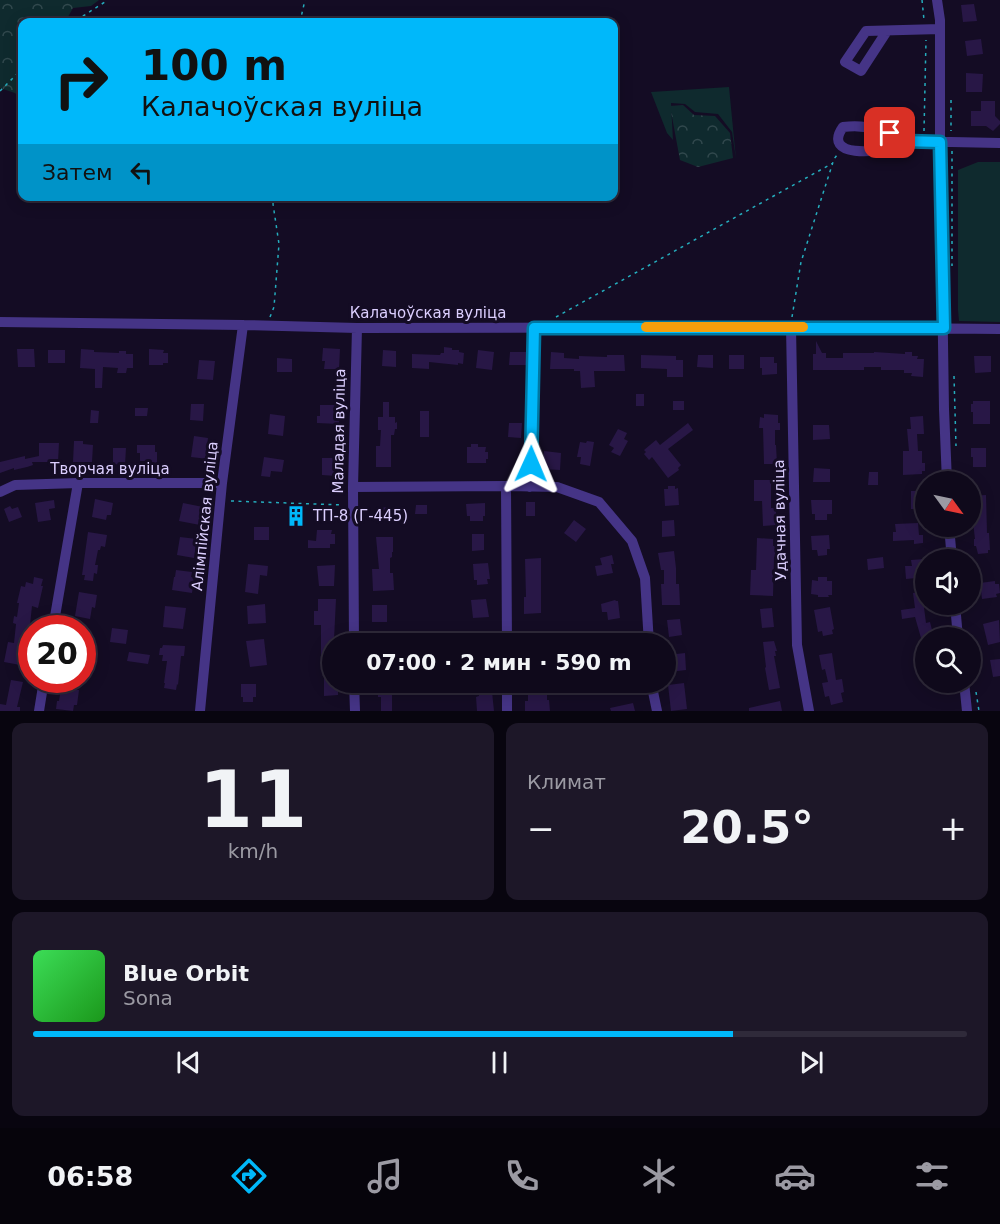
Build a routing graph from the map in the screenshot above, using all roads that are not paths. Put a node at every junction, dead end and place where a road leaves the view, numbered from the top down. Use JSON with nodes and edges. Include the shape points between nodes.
{"nodes":[{"id":1,"x":937,"y":0,"type":"edge"},
{"id":2,"x":940,"y":29,"type":"junction"},
{"id":3,"x":887,"y":31,"type":"dead end"},
{"id":4,"x":903,"y":141,"type":"junction"},
{"id":5,"x":946,"y":142,"type":"junction"},
{"id":6,"x":1000,"y":143,"type":"edge"},
{"id":7,"x":0,"y":322,"type":"edge"},
{"id":8,"x":243,"y":325,"type":"junction"},
{"id":9,"x":791,"y":327,"type":"junction"},
{"id":10,"x":357,"y":328,"type":"junction"},
{"id":11,"x":534,"y":328,"type":"junction"},
{"id":12,"x":944,"y":328,"type":"junction"},
{"id":13,"x":1000,"y":329,"type":"edge"},
{"id":14,"x":947,"y":471,"type":"edge"},
{"id":15,"x":78,"y":483,"type":"junction"},
{"id":16,"x":222,"y":483,"type":"junction"},
{"id":17,"x":506,"y":486,"type":"junction"},
{"id":18,"x":353,"y":487,"type":"junction"},
{"id":19,"x":530,"y":487,"type":"junction"},
{"id":20,"x":0,"y":492,"type":"edge"},
{"id":21,"x":55,"y":615,"type":"edge"},
{"id":22,"x":354,"y":633,"type":"edge"},
{"id":23,"x":507,"y":633,"type":"edge"},
{"id":24,"x":648,"y":633,"type":"edge"},
{"id":25,"x":42,"y":693,"type":"edge"},
{"id":26,"x":354,"y":693,"type":"edge"},
{"id":27,"x":507,"y":693,"type":"edge"},
{"id":28,"x":653,"y":693,"type":"edge"},
{"id":29,"x":966,"y":693,"type":"edge"},
{"id":30,"x":39,"y":711,"type":"edge"},
{"id":31,"x":200,"y":711,"type":"edge"},
{"id":32,"x":355,"y":711,"type":"edge"},
{"id":33,"x":507,"y":711,"type":"edge"},
{"id":34,"x":657,"y":711,"type":"edge"},
{"id":35,"x":809,"y":711,"type":"edge"},
{"id":36,"x":968,"y":711,"type":"edge"}],
"edges":[{"from":1,"to":2,"type":"street"},
{"from":2,"to":3,"type":"street"},
{"from":2,"to":5,"type":"street"},
{"from":4,"to":4,"type":"street","via":[[864,126],[849,126],[838,134],[842,146],[856,152],[893,147]]},
{"from":4,"to":5,"type":"street"},
{"from":5,"to":6,"type":"street"},
{"from":5,"to":12,"type":"street"},
{"from":7,"to":8,"type":"street","name":"Калачоўская вуліца"},
{"from":8,"to":10,"type":"street","name":"Калачоўская вуліца"},
{"from":8,"to":16,"type":"street","name":"Алімпійская вуліца"},
{"from":9,"to":11,"type":"street","name":"Калачоўская вуліца"},
{"from":9,"to":12,"type":"street","name":"Калачоўская вуліца"},
{"from":9,"to":35,"type":"street","name":"Удачная вуліца","via":[[797,645]]},
{"from":10,"to":11,"type":"street","name":"Калачоўская вуліца"},
{"from":10,"to":18,"type":"street","name":"Маладая вуліца"},
{"from":11,"to":19,"type":"street"},
{"from":12,"to":13,"type":"street","name":"Калачоўская вуліца"},
{"from":12,"to":14,"type":"street"},
{"from":15,"to":16,"type":"street","name":"Творчая вуліца"},
{"from":15,"to":20,"type":"street","name":"Творчая вуліца","via":[[15,485]]},
{"from":15,"to":21,"type":"street"},
{"from":16,"to":31,"type":"street","name":"Алімпійская вуліца"},
{"from":17,"to":18,"type":"street"},
{"from":17,"to":19,"type":"street"},
{"from":17,"to":23,"type":"street"},
{"from":18,"to":22,"type":"street","name":"Маладая вуліца"},
{"from":19,"to":24,"type":"street","via":[[557,487],[599,502],[632,541],[645,578]]},
{"from":25,"to":30,"type":"street"},
{"from":26,"to":32,"type":"street"},
{"from":27,"to":33,"type":"street"},
{"from":28,"to":34,"type":"street"},
{"from":29,"to":36,"type":"street"}]}
